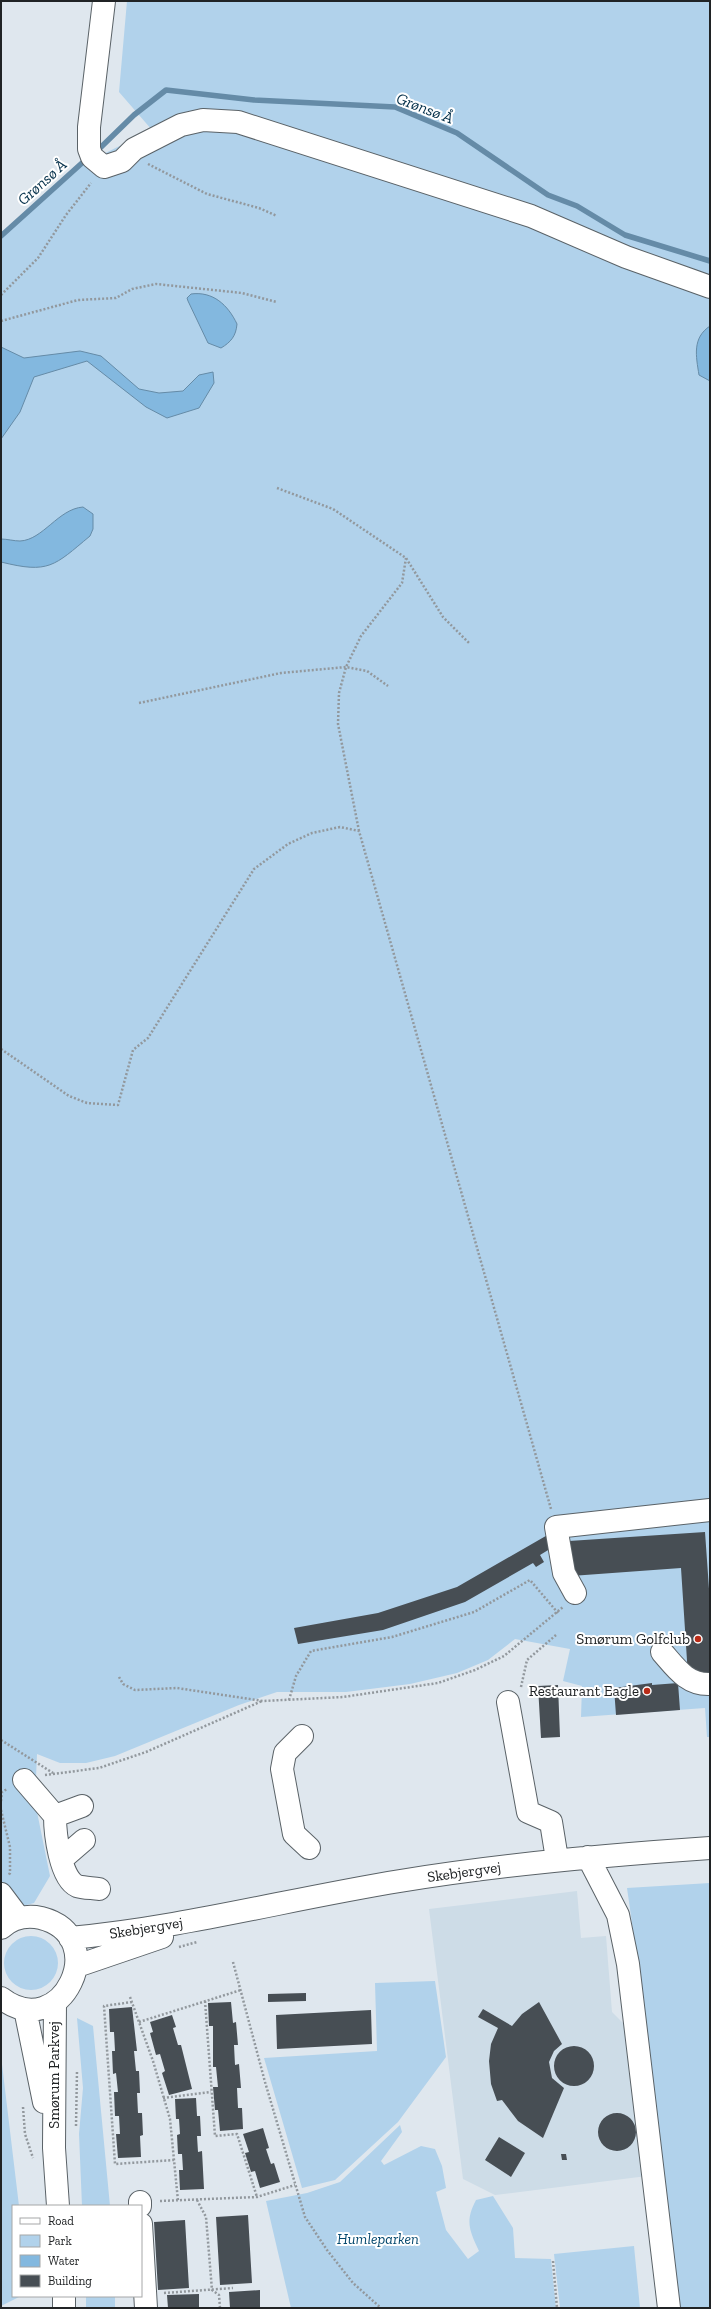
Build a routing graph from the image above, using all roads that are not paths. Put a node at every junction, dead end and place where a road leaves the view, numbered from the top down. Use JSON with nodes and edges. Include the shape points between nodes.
{"nodes":[{"id":1,"x":104,"y":1,"type":"edge"},
{"id":2,"x":710,"y":287,"type":"edge"},
{"id":3,"x":710,"y":1510,"type":"edge"},
{"id":4,"x":575,"y":1593,"type":"road end"},
{"id":5,"x":662,"y":1652,"type":"dead end"},
{"id":6,"x":710,"y":1684,"type":"edge"},
{"id":7,"x":514,"y":1696,"type":"road end"},
{"id":8,"x":302,"y":1736,"type":"dead end"},
{"id":9,"x":24,"y":1780,"type":"road end"},
{"id":10,"x":82,"y":1806,"type":"dead end"},
{"id":11,"x":55,"y":1816,"type":"junction"},
{"id":12,"x":84,"y":1840,"type":"dead end"},
{"id":13,"x":309,"y":1848,"type":"dead end"},
{"id":14,"x":710,"y":1848,"type":"edge"},
{"id":15,"x":588,"y":1857,"type":"junction"},
{"id":16,"x":62,"y":1859,"type":"junction"},
{"id":17,"x":558,"y":1859,"type":"junction"},
{"id":18,"x":96,"y":1885,"type":"dead end"},
{"id":19,"x":4,"y":1886,"type":"edge"},
{"id":20,"x":222,"y":1916,"type":"junction"},
{"id":21,"x":10,"y":1923,"type":"edge"},
{"id":22,"x":70,"y":1938,"type":"junction"},
{"id":23,"x":77,"y":1966,"type":"junction"},
{"id":24,"x":1,"y":1998,"type":"edge"},
{"id":25,"x":55,"y":2002,"type":"junction"},
{"id":26,"x":25,"y":2009,"type":"junction"},
{"id":27,"x":54,"y":2148,"type":"junction"},
{"id":28,"x":58,"y":2205,"type":"edge"},
{"id":29,"x":142,"y":2243,"type":"edge"},
{"id":30,"x":64,"y":2297,"type":"edge"},
{"id":31,"x":145,"y":2301,"type":"edge"},
{"id":32,"x":64,"y":2308,"type":"edge"},
{"id":33,"x":669,"y":2308,"type":"edge"}],
"edges":[{"from":1,"to":2,"type":"street","via":[[89,127],[89,149],[92,157],[113,164],[134,149],[181,125],[203,120],[238,122],[531,216],[626,257]]},
{"from":3,"to":4,"type":"street","via":[[556,1527],[564,1573]]},
{"from":5,"to":6,"type":"street","via":[[683,1678]]},
{"from":7,"to":17,"type":"street","via":[[528,1812],[550,1822]]},
{"from":8,"to":13,"type":"street","via":[[285,1753],[282,1769],[294,1834]]},
{"from":9,"to":11,"type":"street"},
{"from":10,"to":11,"type":"street"},
{"from":11,"to":16,"type":"street","via":[[55,1835]]},
{"from":12,"to":16,"type":"street"},
{"from":14,"to":15,"type":"street","name":"Skebjergvej"},
{"from":15,"to":17,"type":"street","name":"Skebjergvej"},
{"from":15,"to":33,"type":"street","via":[[618,1915],[628,1964]]},
{"from":16,"to":18,"type":"street","via":[[69,1879],[77,1886]]},
{"from":17,"to":20,"type":"street","name":"Skebjergvej","via":[[401,1880]]},
{"from":19,"to":21,"type":"street"},
{"from":20,"to":22,"type":"street","name":"Skebjergvej","via":[[120,1933]]},
{"from":20,"to":23,"type":"street","name":"Skebjergvej"},
{"from":21,"to":22,"type":"street","via":[[33,1916],[60,1927]]},
{"from":22,"to":23,"type":"street"},
{"from":23,"to":25,"type":"street","via":[[66,1993]]},
{"from":24,"to":26,"type":"street"},
{"from":25,"to":26,"type":"street","via":[[35,2009]]},
{"from":25,"to":27,"type":"street","name":"Smørum Parkvej"},
{"from":26,"to":27,"type":"street","name":"Smørum Parkvej"},
{"from":27,"to":28,"type":"street","name":"Smørum Parkvej"},
{"from":29,"to":31,"type":"street"},
{"from":30,"to":32,"type":"street"}]}
